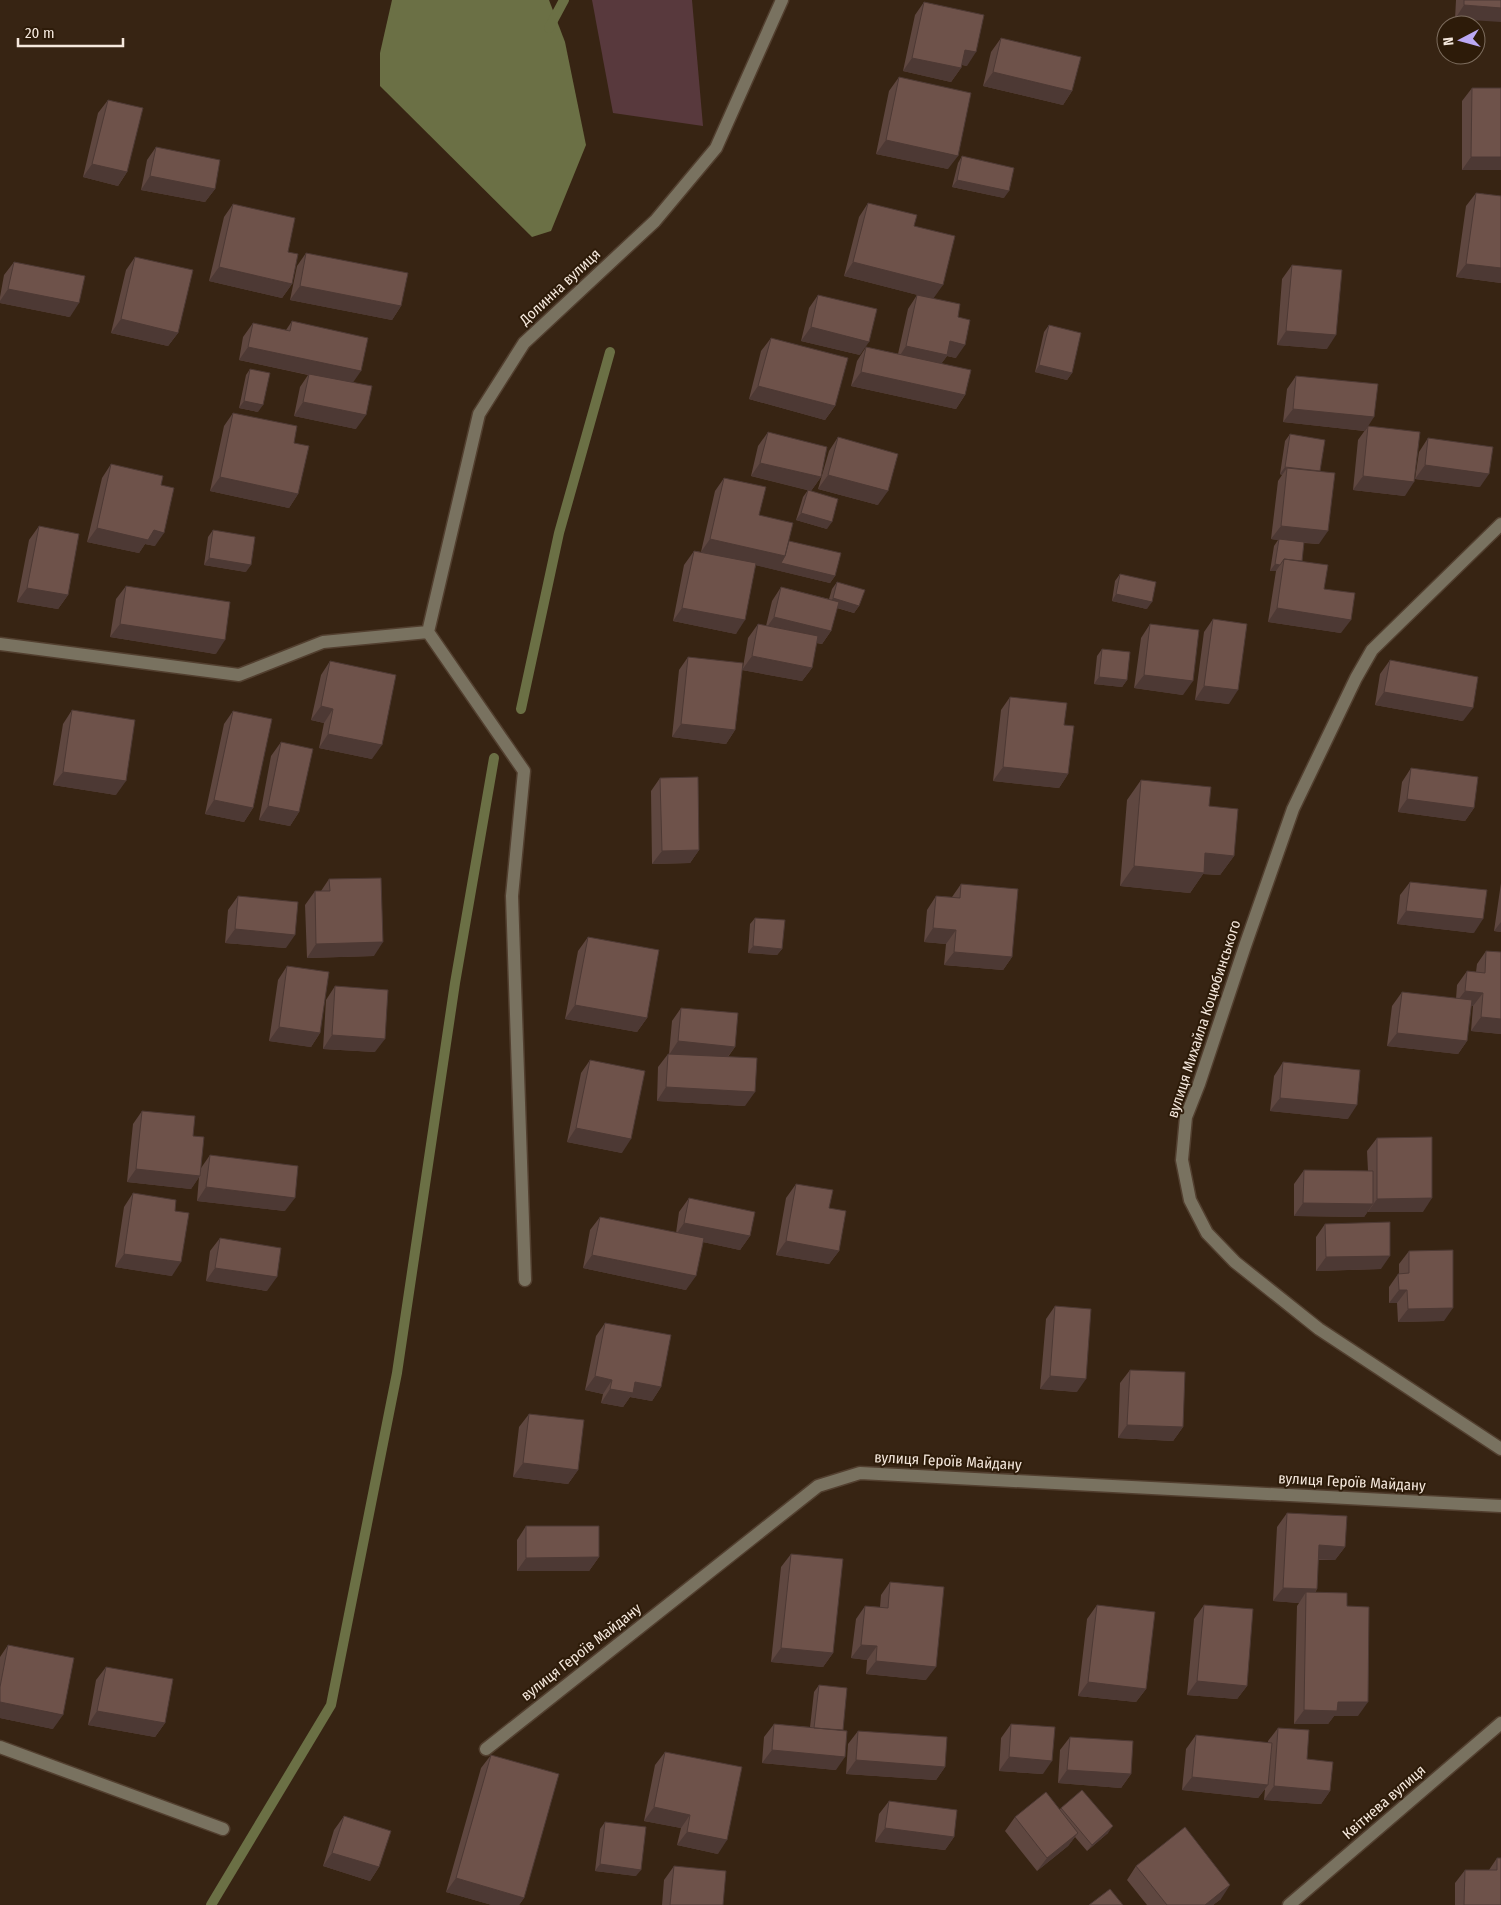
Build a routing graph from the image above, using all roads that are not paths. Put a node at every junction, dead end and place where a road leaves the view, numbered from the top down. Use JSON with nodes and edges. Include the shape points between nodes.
{"nodes":[{"id":1,"x":782,"y":0,"type":"edge"},
{"id":2,"x":1501,"y":524,"type":"edge"},
{"id":3,"x":428,"y":632,"type":"junction"},
{"id":4,"x":0,"y":644,"type":"edge"},
{"id":5,"x":524,"y":1280,"type":"dead end"},
{"id":6,"x":1501,"y":1449,"type":"edge"},
{"id":7,"x":1501,"y":1506,"type":"edge"},
{"id":8,"x":1501,"y":1723,"type":"edge"},
{"id":9,"x":0,"y":1746,"type":"edge"},
{"id":10,"x":486,"y":1749,"type":"dead end"},
{"id":11,"x":223,"y":1829,"type":"dead end"},
{"id":12,"x":1289,"y":1905,"type":"edge"}],
"edges":[{"from":1,"to":3,"type":"street","name":"Долинна вулиця","via":[[716,148],[655,220],[524,343],[479,414]]},
{"from":2,"to":6,"type":"street","name":"вулиця Михайла Коцюбинського","via":[[1372,650],[1356,678],[1293,809],[1186,1117],[1182,1160],[1190,1200],[1207,1233],[1235,1262],[1319,1329]]},
{"from":3,"to":4,"type":"street","via":[[323,642],[240,675]]},
{"from":3,"to":5,"type":"street","via":[[524,771],[512,896]]},
{"from":7,"to":10,"type":"street","name":"вулиця Героїв Майдану","via":[[860,1473],[818,1486]]},
{"from":8,"to":12,"type":"street","name":"Квітнева вулиця"},
{"from":9,"to":11,"type":"street"}]}
